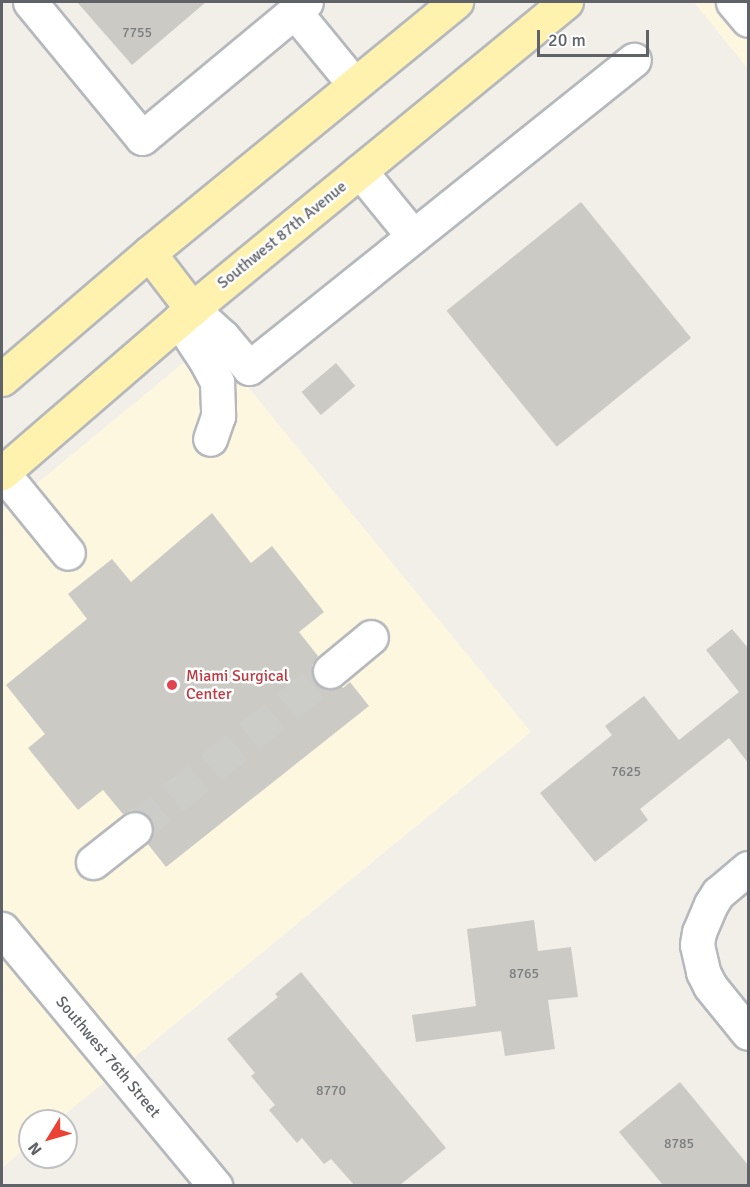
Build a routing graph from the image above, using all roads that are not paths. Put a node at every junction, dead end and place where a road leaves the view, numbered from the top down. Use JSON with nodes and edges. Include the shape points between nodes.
{"nodes":[{"id":1,"x":30,"y":2,"type":"edge"},
{"id":2,"x":456,"y":2,"type":"edge"},
{"id":3,"x":566,"y":2,"type":"edge"},
{"id":4,"x":733,"y":2,"type":"edge"},
{"id":5,"x":300,"y":6,"type":"edge"},
{"id":6,"x":748,"y":20,"type":"edge"},
{"id":7,"x":634,"y":60,"type":"dead end"},
{"id":8,"x":354,"y":84,"type":"junction"},
{"id":9,"x":360,"y":171,"type":"junction"},
{"id":10,"x":413,"y":236,"type":"junction"},
{"id":11,"x":149,"y":253,"type":"junction"},
{"id":12,"x":185,"y":315,"type":"junction"},
{"id":13,"x":2,"y":379,"type":"edge"},
{"id":14,"x":210,"y":440,"type":"dead end"},
{"id":15,"x":2,"y":472,"type":"edge"},
{"id":16,"x":68,"y":553,"type":"dead end"},
{"id":17,"x":371,"y":637,"type":"dead end"},
{"id":18,"x":330,"y":671,"type":"tunnel mouth"},
{"id":19,"x":135,"y":829,"type":"tunnel mouth"},
{"id":20,"x":93,"y":862,"type":"dead end"},
{"id":21,"x":748,"y":868,"type":"edge"},
{"id":22,"x":2,"y":929,"type":"edge"},
{"id":23,"x":748,"y":1033,"type":"edge"},
{"id":24,"x":215,"y":1185,"type":"edge"}],
"edges":[{"from":1,"to":5,"type":"street","via":[[142,138]]},
{"from":2,"to":8,"type":"main road"},
{"from":3,"to":9,"type":"main road","name":"Southwest 87th Avenue"},
{"from":4,"to":6,"type":"street"},
{"from":5,"to":8,"type":"street"},
{"from":7,"to":10,"type":"street"},
{"from":8,"to":11,"type":"main road"},
{"from":9,"to":10,"type":"street"},
{"from":9,"to":12,"type":"main road","name":"Southwest 87th Avenue"},
{"from":10,"to":12,"type":"street","via":[[249,368],[223,337]]},
{"from":11,"to":12,"type":"main road"},
{"from":11,"to":13,"type":"main road"},
{"from":12,"to":14,"type":"street","via":[[217,382],[218,416]]},
{"from":12,"to":15,"type":"main road","name":"Southwest 87th Avenue"},
{"from":15,"to":16,"type":"street"},
{"from":17,"to":18,"type":"street"},
{"from":19,"to":20,"type":"street"},
{"from":21,"to":23,"type":"street","via":[[718,893],[699,932],[699,958],[711,986]]},
{"from":22,"to":24,"type":"street","name":"Southwest 76th Street"}]}
